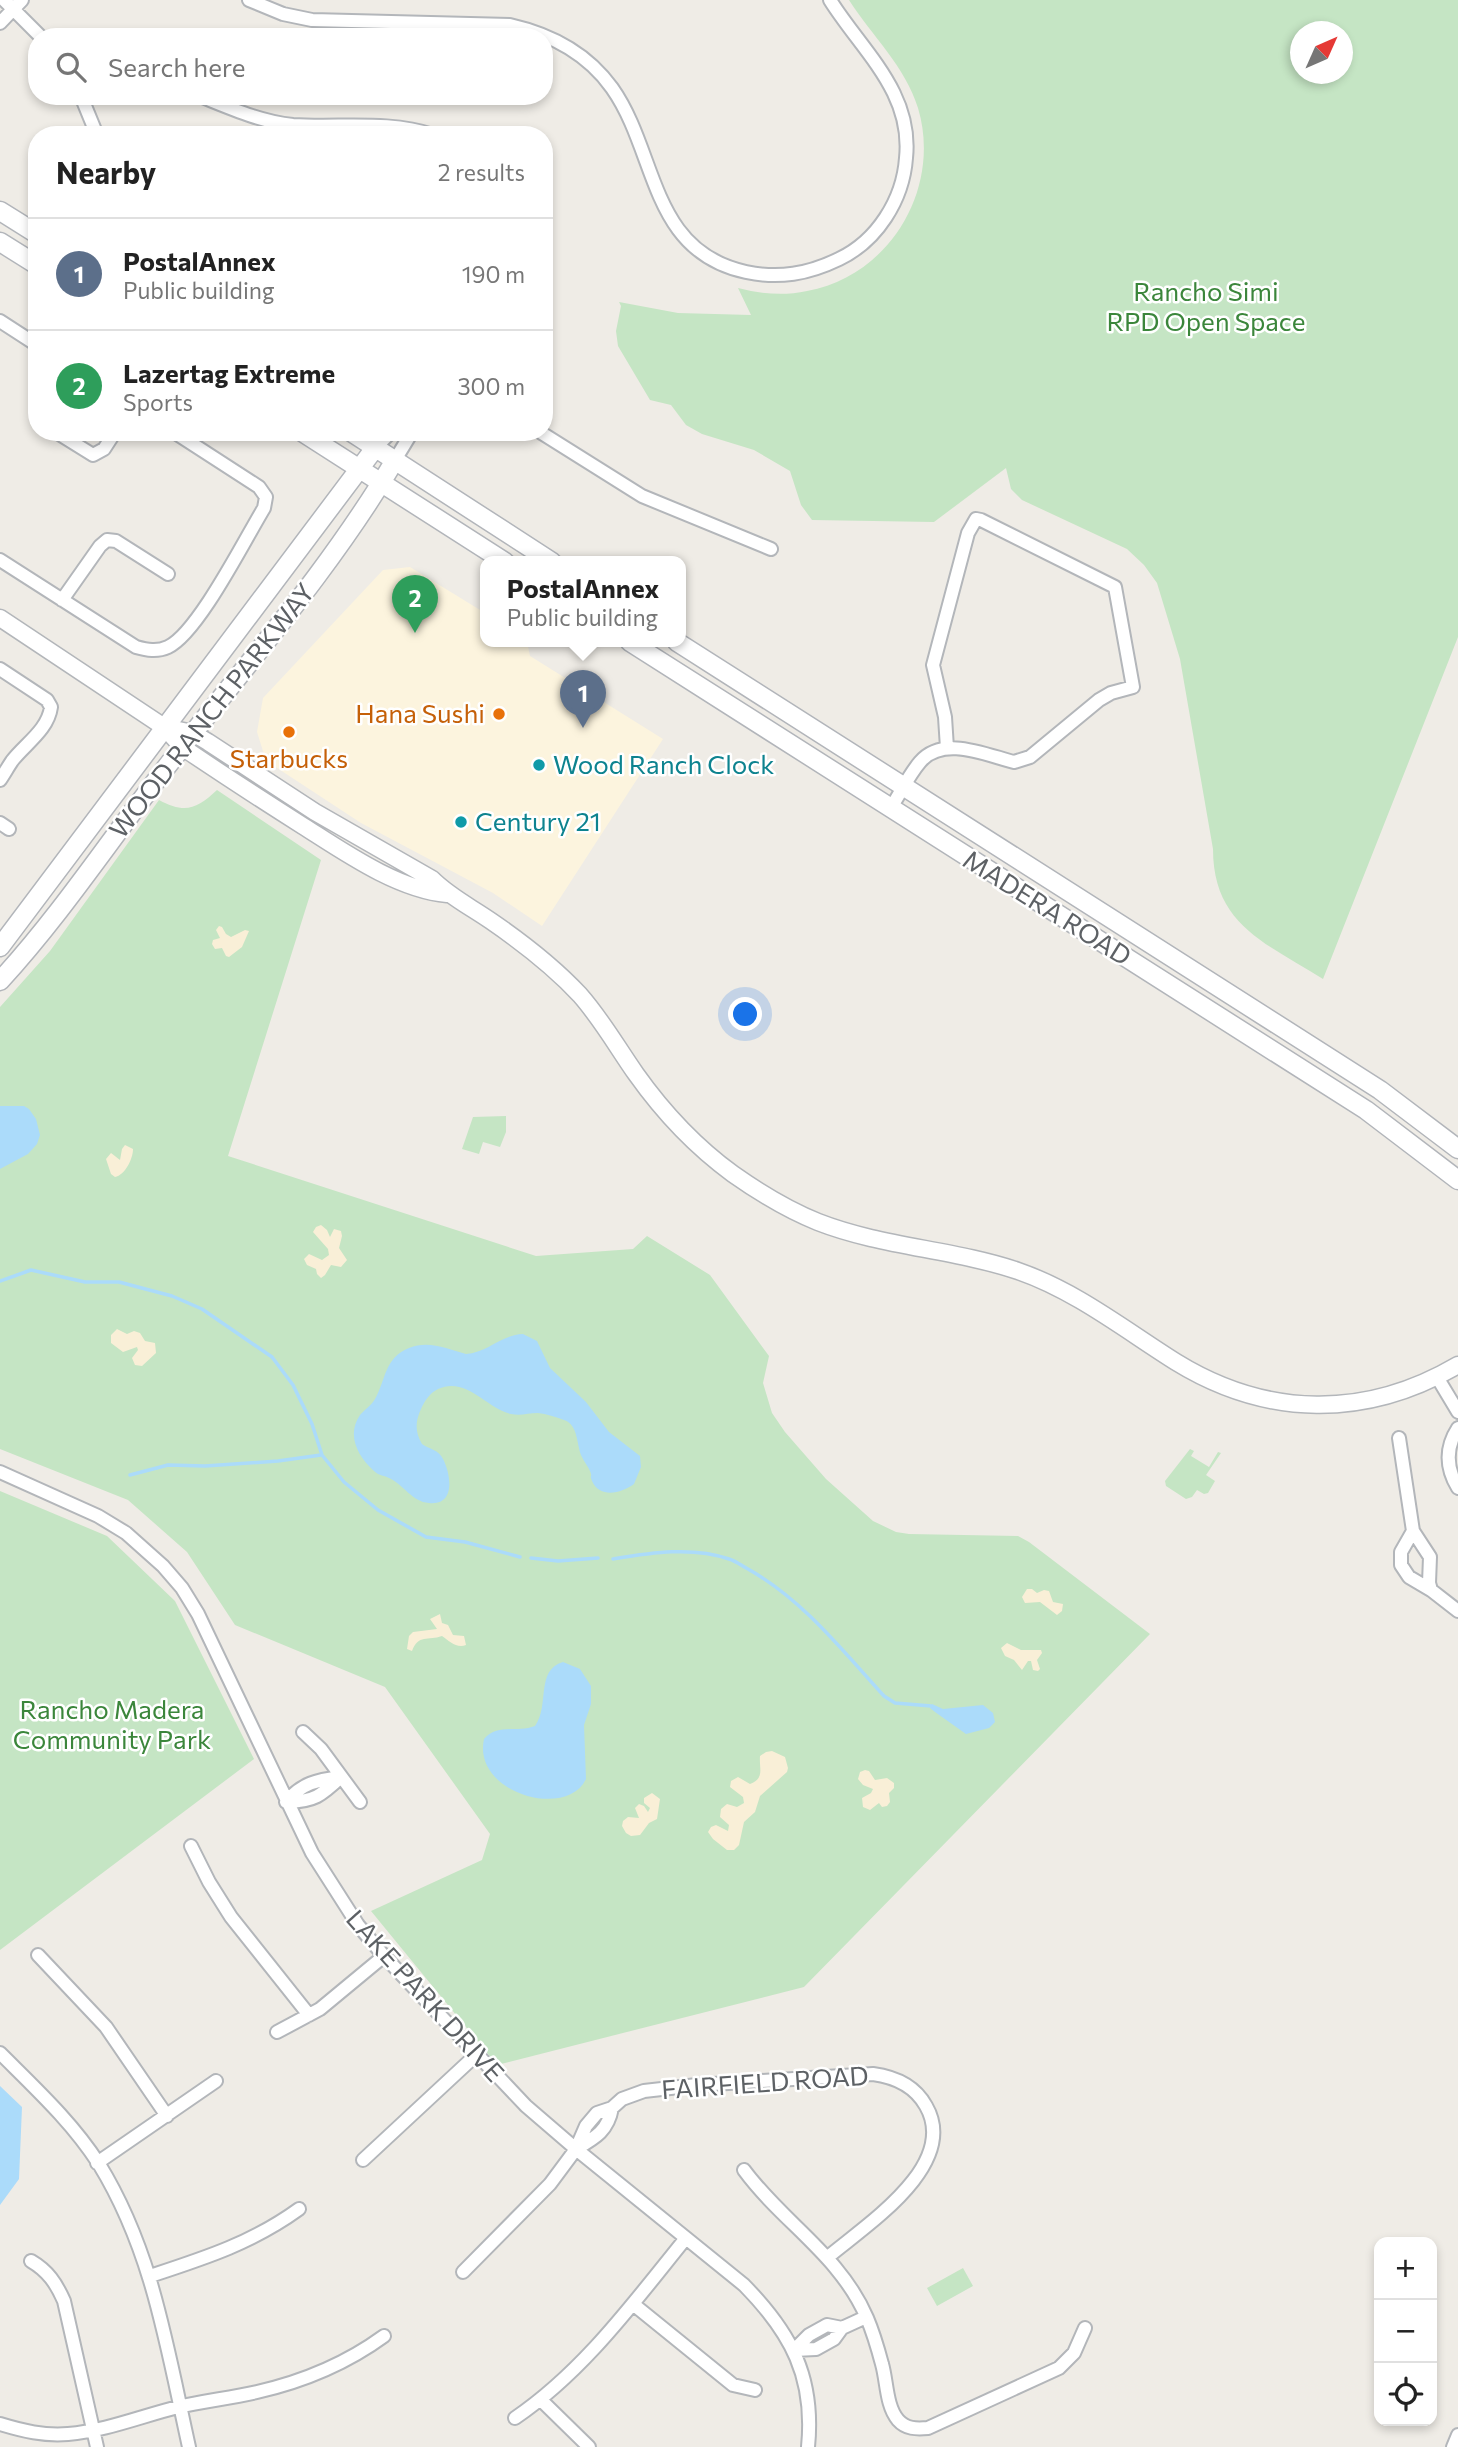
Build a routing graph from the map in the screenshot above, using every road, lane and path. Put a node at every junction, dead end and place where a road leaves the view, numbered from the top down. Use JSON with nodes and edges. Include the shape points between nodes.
{"nodes":[{"id":1,"x":249,"y":0,"type":"edge"},
{"id":2,"x":830,"y":0,"type":"edge"},
{"id":3,"x":13,"y":3,"type":"edge"},
{"id":4,"x":0,"y":23,"type":"edge"},
{"id":5,"x":34,"y":28,"type":"edge"},
{"id":6,"x":523,"y":28,"type":"edge"},
{"id":7,"x":553,"y":39,"type":"edge"},
{"id":8,"x":85,"y":105,"type":"edge"},
{"id":9,"x":225,"y":105,"type":"edge"},
{"id":10,"x":93,"y":126,"type":"edge"},
{"id":11,"x":302,"y":126,"type":"edge"},
{"id":12,"x":0,"y":211,"type":"edge"},
{"id":13,"x":28,"y":228,"type":"edge"},
{"id":14,"x":0,"y":242,"type":"edge"},
{"id":15,"x":28,"y":259,"type":"edge"},
{"id":16,"x":0,"y":321,"type":"edge"},
{"id":17,"x":28,"y":339,"type":"edge"},
{"id":18,"x":553,"y":440,"type":"edge"},
{"id":19,"x":71,"y":441,"type":"edge"},
{"id":20,"x":109,"y":441,"type":"edge"},
{"id":21,"x":188,"y":441,"type":"edge"},
{"id":22,"x":316,"y":441,"type":"edge"},
{"id":23,"x":364,"y":441,"type":"edge"},
{"id":24,"x":382,"y":441,"type":"edge"},
{"id":25,"x":407,"y":441,"type":"edge"},
{"id":26,"x":375,"y":448,"type":"junction"},
{"id":27,"x":395,"y":460,"type":"junction"},
{"id":28,"x":360,"y":469,"type":"junction"},
{"id":29,"x":381,"y":483,"type":"junction"},
{"id":30,"x":771,"y":549,"type":"dead end"},
{"id":31,"x":496,"y":556,"type":"edge"},
{"id":32,"x":543,"y":556,"type":"edge"},
{"id":33,"x":2,"y":566,"type":"edge"},
{"id":34,"x":168,"y":574,"type":"dead end"},
{"id":35,"x":62,"y":600,"type":"junction"},
{"id":36,"x":0,"y":618,"type":"edge"},
{"id":37,"x":638,"y":647,"type":"edge"},
{"id":38,"x":685,"y":647,"type":"edge"},
{"id":39,"x":0,"y":669,"type":"edge"},
{"id":40,"x":164,"y":727,"type":"junction"},
{"id":41,"x":188,"y":740,"type":"junction"},
{"id":42,"x":947,"y":748,"type":"junction"},
{"id":43,"x":0,"y":780,"type":"edge"},
{"id":44,"x":903,"y":788,"type":"junction"},
{"id":45,"x":890,"y":809,"type":"junction"},
{"id":46,"x":0,"y":947,"type":"edge"},
{"id":47,"x":2,"y":974,"type":"edge"},
{"id":48,"x":1458,"y":1149,"type":"edge"},
{"id":49,"x":1458,"y":1180,"type":"edge"},
{"id":50,"x":1458,"y":1365,"type":"edge"},
{"id":51,"x":1437,"y":1377,"type":"junction"},
{"id":52,"x":1458,"y":1412,"type":"edge"},
{"id":53,"x":1458,"y":1428,"type":"edge"},
{"id":54,"x":1399,"y":1438,"type":"dead end"},
{"id":55,"x":0,"y":1472,"type":"edge"},
{"id":56,"x":1458,"y":1488,"type":"edge"},
{"id":57,"x":1413,"y":1531,"type":"junction"},
{"id":58,"x":1432,"y":1590,"type":"junction"},
{"id":59,"x":1456,"y":1607,"type":"edge"},
{"id":60,"x":303,"y":1732,"type":"dead end"},
{"id":61,"x":341,"y":1777,"type":"junction"},
{"id":62,"x":286,"y":1802,"type":"junction"},
{"id":63,"x":360,"y":1802,"type":"dead end"},
{"id":64,"x":191,"y":1846,"type":"dead end"},
{"id":65,"x":38,"y":1955,"type":"dead end"},
{"id":66,"x":384,"y":1956,"type":"junction"},
{"id":67,"x":309,"y":2015,"type":"junction"},
{"id":68,"x":277,"y":2032,"type":"dead end"},
{"id":69,"x":0,"y":2053,"type":"edge"},
{"id":70,"x":476,"y":2055,"type":"junction"},
{"id":71,"x":216,"y":2081,"type":"dead end"},
{"id":72,"x":167,"y":2116,"type":"junction"},
{"id":73,"x":576,"y":2149,"type":"junction"},
{"id":74,"x":363,"y":2160,"type":"dead end"},
{"id":75,"x":97,"y":2163,"type":"junction"},
{"id":76,"x":744,"y":2170,"type":"dead end"},
{"id":77,"x":299,"y":2209,"type":"dead end"},
{"id":78,"x":685,"y":2238,"type":"junction"},
{"id":79,"x":828,"y":2257,"type":"junction"},
{"id":80,"x":31,"y":2261,"type":"dead end"},
{"id":81,"x":463,"y":2272,"type":"dead end"},
{"id":82,"x":150,"y":2276,"type":"junction"},
{"id":83,"x":633,"y":2305,"type":"junction"},
{"id":84,"x":866,"y":2317,"type":"junction"},
{"id":85,"x":1085,"y":2328,"type":"dead end"},
{"id":86,"x":384,"y":2336,"type":"dead end"},
{"id":87,"x":794,"y":2350,"type":"junction"},
{"id":88,"x":755,"y":2390,"type":"dead end"},
{"id":89,"x":541,"y":2400,"type":"junction"},
{"id":90,"x":180,"y":2407,"type":"junction"},
{"id":91,"x":515,"y":2418,"type":"dead end"},
{"id":92,"x":0,"y":2424,"type":"edge"},
{"id":93,"x":93,"y":2430,"type":"junction"},
{"id":94,"x":1458,"y":2435,"type":"edge"},
{"id":95,"x":97,"y":2447,"type":"edge"},
{"id":96,"x":189,"y":2447,"type":"edge"},
{"id":97,"x":589,"y":2447,"type":"edge"},
{"id":98,"x":808,"y":2447,"type":"edge"},
{"id":99,"x":1453,"y":2447,"type":"edge"}],
"edges":[{"from":1,"to":6,"type":"street","via":[[312,20]]},
{"from":2,"to":7,"type":"street","via":[[893,89],[906,129],[906,168],[892,208],[868,240],[849,254],[802,274],[760,275],[723,265],[680,232],[662,203],[611,87],[580,55]]},
{"from":3,"to":4,"type":"street"},
{"from":3,"to":5,"type":"street"},
{"from":8,"to":10,"type":"street"},
{"from":9,"to":11,"type":"street","via":[[270,121]]},
{"from":12,"to":13,"type":"main road"},
{"from":14,"to":15,"type":"main road"},
{"from":16,"to":17,"type":"street"},
{"from":18,"to":30,"type":"street","via":[[642,496]]},
{"from":19,"to":20,"type":"street","via":[[93,455]]},
{"from":21,"to":35,"type":"street","via":[[259,487],[266,497],[264,508],[203,611],[176,642],[165,649],[149,650],[136,647]]},
{"from":22,"to":28,"type":"main road"},
{"from":23,"to":26,"type":"main road"},
{"from":24,"to":26,"type":"street","name":"WOOD RANCH PARKWAY"},
{"from":25,"to":27,"type":"street","name":"WOOD RANCH PARKWAY"},
{"from":26,"to":27,"type":"main road"},
{"from":26,"to":28,"type":"main road","name":"WOOD RANCH PARKWAY"},
{"from":27,"to":29,"type":"main road","name":"WOOD RANCH PARKWAY"},
{"from":27,"to":32,"type":"main road"},
{"from":28,"to":29,"type":"main road"},
{"from":28,"to":40,"type":"main road","name":"WOOD RANCH PARKWAY"},
{"from":29,"to":31,"type":"main road"},
{"from":29,"to":41,"type":"main road","name":"WOOD RANCH PARKWAY","via":[[282,623]]},
{"from":33,"to":35,"type":"street"},
{"from":34,"to":35,"type":"street","via":[[116,541],[107,540]]},
{"from":36,"to":40,"type":"street"},
{"from":37,"to":45,"type":"main road","name":"MADERA ROAD"},
{"from":38,"to":44,"type":"main road","name":"MADERA ROAD"},
{"from":39,"to":43,"type":"street","via":[[51,707],[32,743]]},
{"from":40,"to":41,"type":"street"},
{"from":40,"to":46,"type":"main road","name":"WOOD RANCH PARKWAY"},
{"from":41,"to":47,"type":"main road","name":"WOOD RANCH PARKWAY","via":[[40,935]]},
{"from":41,"to":51,"type":"street","via":[[345,853],[417,887],[447,894],[542,959],[604,1024],[678,1126],[732,1173],[789,1209],[855,1234],[971,1258],[1050,1284],[1206,1379],[1262,1399],[1327,1405],[1362,1402]]},
{"from":42,"to":42,"type":"street","via":[[933,665],[968,533],[976,519],[1115,587],[1133,687],[1098,700],[1023,761]]},
{"from":42,"to":44,"type":"street","via":[[927,755]]},
{"from":44,"to":45,"type":"street"},
{"from":44,"to":48,"type":"main road","name":"MADERA ROAD","via":[[1380,1090]]},
{"from":45,"to":49,"type":"main road","name":"MADERA ROAD","via":[[1366,1110]]},
{"from":50,"to":51,"type":"street"},
{"from":51,"to":52,"type":"street"},
{"from":53,"to":56,"type":"street","via":[[1448,1453]]},
{"from":54,"to":57,"type":"street"},
{"from":55,"to":62,"type":"street","name":"LAKE PARK DRIVE","via":[[98,1516],[126,1533],[163,1566],[182,1588],[208,1633]]},
{"from":57,"to":58,"type":"street","via":[[1430,1557]]},
{"from":57,"to":58,"type":"street","via":[[1401,1552],[1401,1565],[1409,1577]]},
{"from":58,"to":59,"type":"street"},
{"from":60,"to":61,"type":"street"},
{"from":61,"to":62,"type":"street","via":[[322,1795]]},
{"from":61,"to":63,"type":"street"},
{"from":62,"to":66,"type":"street","name":"LAKE PARK DRIVE","via":[[333,1889]]},
{"from":64,"to":67,"type":"street","via":[[231,1917]]},
{"from":65,"to":72,"type":"street","via":[[106,2027]]},
{"from":66,"to":67,"type":"street"},
{"from":66,"to":70,"type":"street","name":"LAKE PARK DRIVE"},
{"from":67,"to":68,"type":"street"},
{"from":69,"to":75,"type":"street","via":[[47,2100]]},
{"from":70,"to":73,"type":"street","name":"LAKE PARK DRIVE"},
{"from":70,"to":74,"type":"street"},
{"from":71,"to":72,"type":"street"},
{"from":72,"to":75,"type":"street"},
{"from":73,"to":78,"type":"street","name":"LAKE PARK DRIVE"},
{"from":73,"to":79,"type":"street","name":"FAIRFIELD ROAD","via":[[598,2136],[622,2099],[644,2091],[873,2074],[900,2081],[918,2095],[930,2114],[934,2134],[930,2156],[901,2195]]},
{"from":73,"to":81,"type":"street","name":"FAIRFIELD ROAD","via":[[550,2184]]},
{"from":75,"to":82,"type":"street","via":[[129,2220]]},
{"from":76,"to":79,"type":"street","via":[[761,2193]]},
{"from":77,"to":82,"type":"street","via":[[245,2243]]},
{"from":78,"to":83,"type":"street"},
{"from":78,"to":87,"type":"street","name":"LAKE PARK DRIVE","via":[[765,2306]]},
{"from":79,"to":84,"type":"street"},
{"from":80,"to":93,"type":"street","via":[[45,2269],[64,2301]]},
{"from":82,"to":90,"type":"street"},
{"from":83,"to":88,"type":"street","via":[[733,2385]]},
{"from":83,"to":89,"type":"street"},
{"from":84,"to":85,"type":"street","via":[[883,2364],[892,2409],[904,2426],[914,2429],[928,2428],[1059,2368],[1074,2353]]},
{"from":84,"to":87,"type":"street","via":[[842,2328],[827,2325]]},
{"from":86,"to":90,"type":"street","via":[[364,2351],[294,2381]]},
{"from":87,"to":98,"type":"street","name":"LAKE PARK DRIVE","via":[[807,2393]]},
{"from":89,"to":91,"type":"street"},
{"from":89,"to":97,"type":"street"},
{"from":90,"to":93,"type":"street"},
{"from":90,"to":96,"type":"street"},
{"from":92,"to":93,"type":"street","via":[[47,2435]]},
{"from":93,"to":95,"type":"street"},
{"from":94,"to":99,"type":"street"}]}
